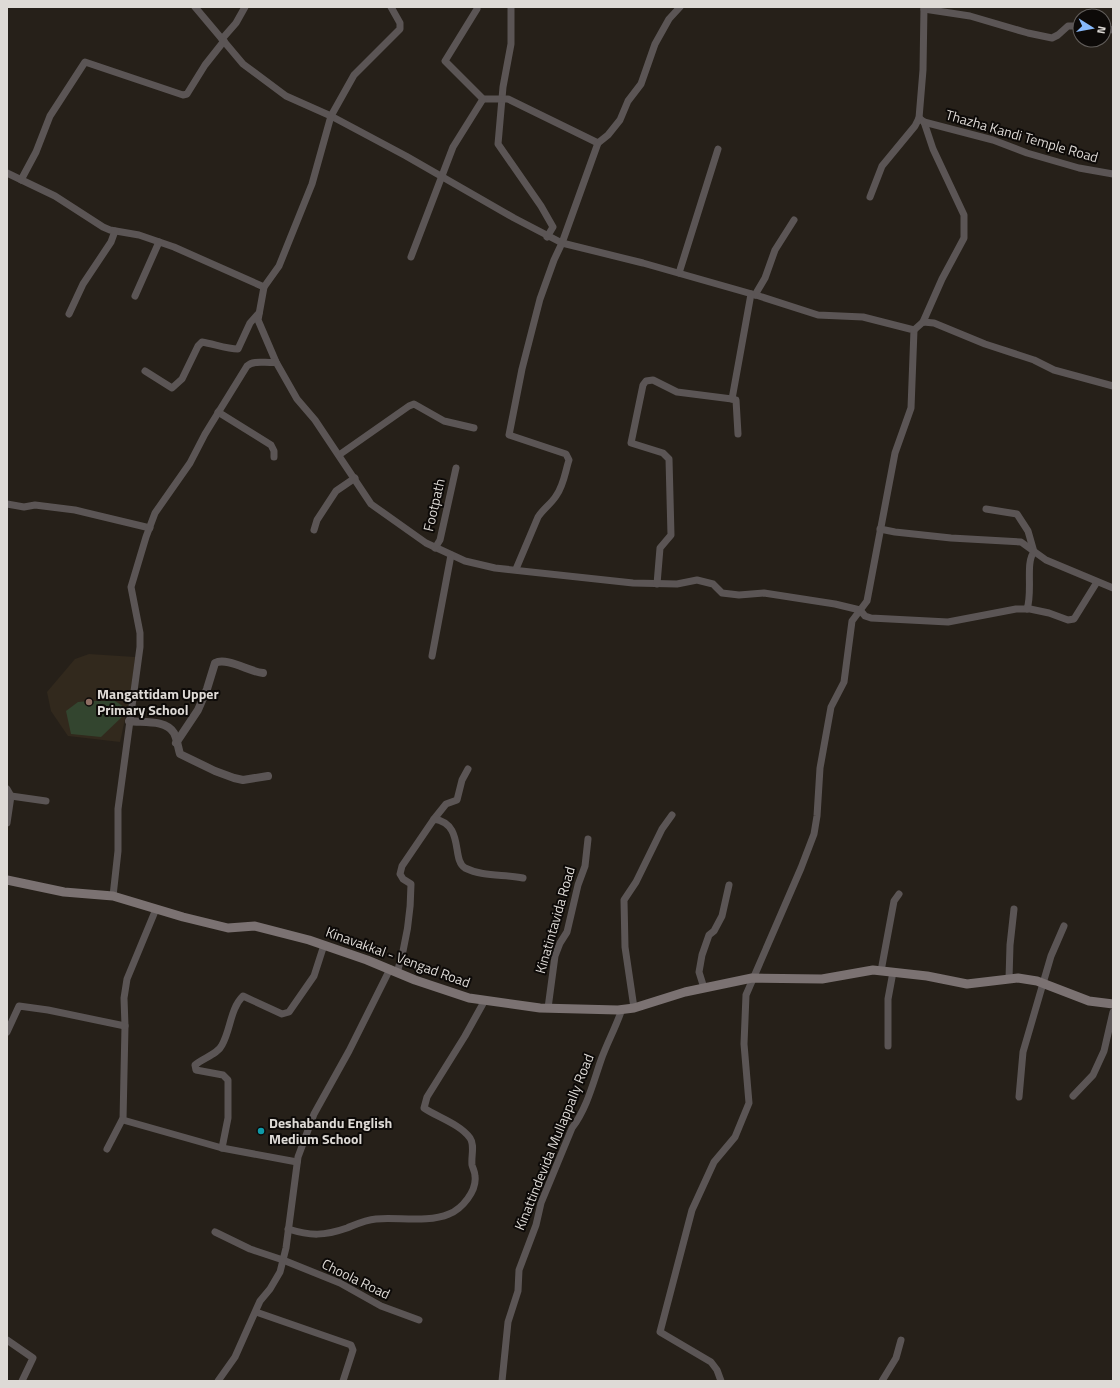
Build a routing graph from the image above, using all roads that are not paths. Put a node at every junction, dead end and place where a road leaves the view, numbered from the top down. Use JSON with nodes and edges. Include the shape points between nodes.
{"nodes":[{"id":1,"x":195,"y":7,"type":"edge"},
{"id":2,"x":245,"y":7,"type":"edge"},
{"id":3,"x":391,"y":7,"type":"edge"},
{"id":4,"x":511,"y":7,"type":"edge"},
{"id":5,"x":680,"y":7,"type":"edge"},
{"id":6,"x":924,"y":8,"type":"edge"},
{"id":7,"x":477,"y":9,"type":"dead end"},
{"id":8,"x":1072,"y":26,"type":"edge"},
{"id":9,"x":223,"y":40,"type":"junction"},
{"id":10,"x":483,"y":99,"type":"junction"},
{"id":11,"x":502,"y":99,"type":"junction"},
{"id":12,"x":331,"y":116,"type":"junction"},
{"id":13,"x":922,"y":120,"type":"junction"},
{"id":14,"x":598,"y":143,"type":"junction"},
{"id":15,"x":718,"y":149,"type":"dead end"},
{"id":16,"x":7,"y":173,"type":"edge"},
{"id":17,"x":1113,"y":174,"type":"edge"},
{"id":18,"x":443,"y":177,"type":"junction"},
{"id":19,"x":21,"y":180,"type":"junction"},
{"id":20,"x":870,"y":197,"type":"dead end"},
{"id":21,"x":794,"y":220,"type":"dead end"},
{"id":22,"x":115,"y":231,"type":"junction"},
{"id":23,"x":548,"y":237,"type":"junction"},
{"id":24,"x":159,"y":242,"type":"junction"},
{"id":25,"x":562,"y":243,"type":"junction"},
{"id":26,"x":411,"y":257,"type":"dead end"},
{"id":27,"x":679,"y":273,"type":"junction"},
{"id":28,"x":264,"y":287,"type":"junction"},
{"id":29,"x":753,"y":294,"type":"junction"},
{"id":30,"x":135,"y":296,"type":"dead end"},
{"id":31,"x":260,"y":312,"type":"junction"},
{"id":32,"x":70,"y":314,"type":"dead end"},
{"id":33,"x":923,"y":322,"type":"junction"},
{"id":34,"x":914,"y":330,"type":"junction"},
{"id":35,"x":276,"y":362,"type":"junction"},
{"id":36,"x":145,"y":371,"type":"dead end"},
{"id":37,"x":1113,"y":386,"type":"edge"},
{"id":38,"x":732,"y":399,"type":"junction"},
{"id":39,"x":218,"y":412,"type":"junction"},
{"id":40,"x":474,"y":428,"type":"dead end"},
{"id":41,"x":738,"y":434,"type":"dead end"},
{"id":42,"x":339,"y":455,"type":"junction"},
{"id":43,"x":274,"y":457,"type":"dead end"},
{"id":44,"x":456,"y":468,"type":"dead end"},
{"id":45,"x":355,"y":478,"type":"junction"},
{"id":46,"x":7,"y":504,"type":"edge"},
{"id":47,"x":986,"y":509,"type":"dead end"},
{"id":48,"x":150,"y":528,"type":"junction"},
{"id":49,"x":880,"y":529,"type":"junction"},
{"id":50,"x":314,"y":530,"type":"dead end"},
{"id":51,"x":435,"y":548,"type":"junction"},
{"id":52,"x":1034,"y":552,"type":"junction"},
{"id":53,"x":451,"y":555,"type":"junction"},
{"id":54,"x":516,"y":569,"type":"junction"},
{"id":55,"x":1097,"y":582,"type":"junction"},
{"id":56,"x":657,"y":584,"type":"junction"},
{"id":57,"x":1113,"y":588,"type":"edge"},
{"id":58,"x":1027,"y":609,"type":"junction"},
{"id":59,"x":860,"y":610,"type":"junction"},
{"id":60,"x":432,"y":656,"type":"dead end"},
{"id":61,"x":263,"y":673,"type":"dead end"},
{"id":62,"x":129,"y":721,"type":"junction"},
{"id":63,"x":176,"y":743,"type":"junction"},
{"id":64,"x":468,"y":769,"type":"dead end"},
{"id":65,"x":268,"y":776,"type":"dead end"},
{"id":66,"x":9,"y":792,"type":"edge"},
{"id":67,"x":46,"y":801,"type":"dead end"},
{"id":68,"x":672,"y":815,"type":"dead end"},
{"id":69,"x":434,"y":819,"type":"junction"},
{"id":70,"x":7,"y":823,"type":"edge"},
{"id":71,"x":588,"y":839,"type":"dead end"},
{"id":72,"x":523,"y":878,"type":"dead end"},
{"id":73,"x":7,"y":880,"type":"edge"},
{"id":74,"x":729,"y":885,"type":"dead end"},
{"id":75,"x":899,"y":894,"type":"dead end"},
{"id":76,"x":113,"y":896,"type":"junction"},
{"id":77,"x":156,"y":909,"type":"junction"},
{"id":78,"x":1014,"y":909,"type":"dead end"},
{"id":79,"x":1064,"y":926,"type":"dead end"},
{"id":80,"x":324,"y":945,"type":"junction"},
{"id":81,"x":393,"y":971,"type":"junction"},
{"id":82,"x":881,"y":971,"type":"junction"},
{"id":83,"x":893,"y":972,"type":"junction"},
{"id":84,"x":752,"y":978,"type":"junction"},
{"id":85,"x":1009,"y":979,"type":"junction"},
{"id":86,"x":1042,"y":983,"type":"junction"},
{"id":87,"x":704,"y":988,"type":"junction"},
{"id":88,"x":484,"y":1000,"type":"junction"},
{"id":89,"x":1113,"y":1004,"type":"edge"},
{"id":90,"x":548,"y":1008,"type":"junction"},
{"id":91,"x":634,"y":1008,"type":"junction"},
{"id":92,"x":622,"y":1009,"type":"junction"},
{"id":93,"x":1113,"y":1012,"type":"edge"},
{"id":94,"x":126,"y":1026,"type":"junction"},
{"id":95,"x":7,"y":1032,"type":"edge"},
{"id":96,"x":888,"y":1046,"type":"dead end"},
{"id":97,"x":1073,"y":1096,"type":"dead end"},
{"id":98,"x":1019,"y":1097,"type":"dead end"},
{"id":99,"x":122,"y":1120,"type":"junction"},
{"id":100,"x":222,"y":1148,"type":"junction"},
{"id":101,"x":107,"y":1149,"type":"dead end"},
{"id":102,"x":297,"y":1162,"type":"junction"},
{"id":103,"x":288,"y":1229,"type":"junction"},
{"id":104,"x":215,"y":1232,"type":"dead end"},
{"id":105,"x":282,"y":1260,"type":"junction"},
{"id":106,"x":256,"y":1312,"type":"junction"},
{"id":107,"x":419,"y":1320,"type":"dead end"},
{"id":108,"x":7,"y":1340,"type":"edge"},
{"id":109,"x":902,"y":1340,"type":"dead end"},
{"id":110,"x":22,"y":1381,"type":"edge"},
{"id":111,"x":218,"y":1381,"type":"edge"},
{"id":112,"x":343,"y":1381,"type":"edge"},
{"id":113,"x":502,"y":1381,"type":"edge"},
{"id":114,"x":721,"y":1381,"type":"edge"},
{"id":115,"x":882,"y":1381,"type":"edge"}],
"edges":[{"from":1,"to":9,"type":"street"},
{"from":2,"to":9,"type":"street"},
{"from":3,"to":12,"type":"street","via":[[400,23],[400,29],[354,75]]},
{"from":4,"to":11,"type":"street","via":[[511,44]]},
{"from":5,"to":14,"type":"street","via":[[655,44],[641,84],[628,101],[620,120]]},
{"from":6,"to":8,"type":"street","via":[[970,16],[1052,38],[1068,26]]},
{"from":6,"to":13,"type":"street"},
{"from":7,"to":10,"type":"street","via":[[445,61]]},
{"from":9,"to":12,"type":"street","via":[[243,64],[286,96]]},
{"from":9,"to":19,"type":"street","via":[[187,94],[176,94],[84,62],[50,116],[36,152]]},
{"from":10,"to":11,"type":"street"},
{"from":10,"to":18,"type":"street","via":[[453,147]]},
{"from":11,"to":14,"type":"street","via":[[508,99]]},
{"from":11,"to":23,"type":"street","via":[[498,144],[553,228]]},
{"from":12,"to":18,"type":"street"},
{"from":12,"to":28,"type":"street","via":[[312,184],[279,266]]},
{"from":13,"to":17,"type":"street","name":"Thazha Kandi Temple Road","via":[[1079,168]]},
{"from":13,"to":20,"type":"street","via":[[882,166]]},
{"from":13,"to":33,"type":"street","via":[[964,214],[964,238]]},
{"from":14,"to":25,"type":"street"},
{"from":15,"to":27,"type":"street"},
{"from":16,"to":19,"type":"street"},
{"from":18,"to":23,"type":"street"},
{"from":18,"to":26,"type":"street"},
{"from":19,"to":22,"type":"street","via":[[55,196],[103,227]]},
{"from":21,"to":29,"type":"street","via":[[775,250],[765,278]]},
{"from":22,"to":24,"type":"street"},
{"from":22,"to":32,"type":"street","via":[[111,242],[83,284]]},
{"from":23,"to":25,"type":"street"},
{"from":24,"to":28,"type":"street"},
{"from":24,"to":30,"type":"street"},
{"from":25,"to":27,"type":"street"},
{"from":25,"to":54,"type":"street","via":[[540,299],[509,435],[566,454],[569,460],[562,484],[556,496],[538,517]]},
{"from":27,"to":29,"type":"street"},
{"from":28,"to":31,"type":"street"},
{"from":29,"to":34,"type":"street","via":[[818,315],[863,317]]},
{"from":29,"to":38,"type":"street"},
{"from":31,"to":35,"type":"street","via":[[258,320]]},
{"from":31,"to":36,"type":"street","via":[[250,322],[238,349],[202,342],[182,379],[172,388]]},
{"from":33,"to":34,"type":"street"},
{"from":33,"to":37,"type":"street","via":[[934,323],[1034,360],[1054,370]]},
{"from":34,"to":49,"type":"street","via":[[911,408],[895,453]]},
{"from":35,"to":39,"type":"street","via":[[250,363]]},
{"from":35,"to":42,"type":"street","via":[[297,399]]},
{"from":38,"to":41,"type":"street","via":[[736,400],[738,406]]},
{"from":38,"to":56,"type":"street","via":[[677,392],[653,380],[646,381],[643,385],[631,444],[667,455],[670,471],[671,535],[660,548]]},
{"from":39,"to":43,"type":"street","via":[[270,445]]},
{"from":39,"to":48,"type":"street","via":[[190,463],[156,513]]},
{"from":40,"to":42,"type":"street","via":[[444,421],[414,404]]},
{"from":42,"to":45,"type":"street"},
{"from":44,"to":51,"type":"street","name":"Footpath","via":[[440,540]]},
{"from":45,"to":50,"type":"street","via":[[336,492],[316,520]]},
{"from":45,"to":51,"type":"street","via":[[371,504],[390,520]]},
{"from":46,"to":48,"type":"street","via":[[76,510]]},
{"from":47,"to":52,"type":"street","via":[[1017,514],[1028,531]]},
{"from":48,"to":62,"type":"street","via":[[131,587],[140,633]]},
{"from":49,"to":52,"type":"street","via":[[951,538],[1021,542]]},
{"from":49,"to":59,"type":"street","via":[[867,601]]},
{"from":51,"to":53,"type":"street"},
{"from":52,"to":55,"type":"street","via":[[1046,560]]},
{"from":52,"to":58,"type":"street","via":[[1029,561],[1031,591]]},
{"from":53,"to":54,"type":"street","via":[[480,564]]},
{"from":53,"to":60,"type":"street"},
{"from":54,"to":56,"type":"street"},
{"from":55,"to":57,"type":"street"},
{"from":55,"to":58,"type":"street","via":[[1074,619],[1068,620],[1050,613]]},
{"from":56,"to":59,"type":"street","via":[[697,580],[713,584],[722,592],[739,595],[764,593]]},
{"from":58,"to":59,"type":"street","via":[[948,622],[871,618]]},
{"from":59,"to":84,"type":"street","via":[[852,621],[844,682],[831,707],[820,768],[814,834]]},
{"from":61,"to":63,"type":"street","via":[[227,662],[215,663],[198,710]]},
{"from":62,"to":63,"type":"street","via":[[151,722],[171,729]]},
{"from":62,"to":76,"type":"street","via":[[118,809],[118,851]]},
{"from":63,"to":65,"type":"street","via":[[180,754],[234,778],[243,780]]},
{"from":64,"to":69,"type":"street","via":[[457,800],[446,804]]},
{"from":66,"to":67,"type":"street"},
{"from":66,"to":70,"type":"street"},
{"from":68,"to":91,"type":"street","via":[[624,900],[625,948]]},
{"from":69,"to":72,"type":"street","via":[[441,820],[450,828],[457,844],[460,863],[464,868],[496,876]]},
{"from":69,"to":81,"type":"street","via":[[402,866],[400,874],[411,884],[411,898],[403,952]]},
{"from":71,"to":90,"type":"street","name":"Kinatintavida Road","via":[[585,866],[567,932],[555,956]]},
{"from":73,"to":76,"type":"main road","name":"Kinavakkal - Vengad Road","via":[[64,892]]},
{"from":74,"to":87,"type":"street","via":[[722,916],[709,936],[702,956],[699,972]]},
{"from":75,"to":82,"type":"street","via":[[894,901]]},
{"from":76,"to":77,"type":"main road","name":"Kinavakkal - Vengad Road"},
{"from":77,"to":80,"type":"main road","name":"Kinavakkal - Vengad Road","via":[[228,928],[255,926]]},
{"from":77,"to":94,"type":"street","via":[[127,979],[124,998]]},
{"from":78,"to":85,"type":"street"},
{"from":79,"to":86,"type":"street"},
{"from":80,"to":81,"type":"main road","name":"Kinavakkal - Vengad Road"},
{"from":80,"to":100,"type":"street","via":[[314,976],[289,1012],[282,1014],[243,996],[232,1015],[222,1047],[195,1065],[196,1070],[223,1075],[228,1080],[228,1118]]},
{"from":81,"to":88,"type":"main road","name":"Kinavakkal - Vengad Road","via":[[469,998]]},
{"from":81,"to":102,"type":"street","via":[[314,1114]]},
{"from":82,"to":83,"type":"main road","name":"Kinavakkal - Vengad Road"},
{"from":82,"to":84,"type":"main road","name":"Kinavakkal - Vengad Road","via":[[873,970],[822,979]]},
{"from":83,"to":85,"type":"main road","name":"Kinavakkal - Vengad Road","via":[[967,984]]},
{"from":83,"to":96,"type":"street","via":[[888,999]]},
{"from":84,"to":87,"type":"main road","name":"Kinavakkal - Vengad Road"},
{"from":84,"to":114,"type":"street","via":[[746,995],[744,1044],[749,1103],[735,1137],[714,1162],[692,1210],[660,1332],[711,1362]]},
{"from":85,"to":86,"type":"main road","name":"Kinavakkal - Vengad Road","via":[[1018,978]]},
{"from":86,"to":89,"type":"main road","name":"Kinavakkal - Vengad Road","via":[[1089,1000]]},
{"from":86,"to":98,"type":"street","via":[[1040,999],[1023,1052]]},
{"from":87,"to":91,"type":"main road","name":"Kinavakkal - Vengad Road"},
{"from":88,"to":90,"type":"main road","name":"Kinavakkal - Vengad Road"},
{"from":88,"to":103,"type":"street","via":[[427,1097],[424,1108],[470,1138],[473,1148],[472,1165],[476,1178],[470,1196],[449,1214],[415,1219],[376,1219],[319,1236]]},
{"from":90,"to":92,"type":"main road","name":"Kinavakkal - Vengad Road"},
{"from":91,"to":92,"type":"main road","name":"Kinavakkal - Vengad Road"},
{"from":92,"to":113,"type":"street","name":"Kinattindevida Mullappally Road","via":[[589,1098],[572,1128],[541,1203],[536,1225],[519,1270],[518,1290],[508,1322]]},
{"from":93,"to":97,"type":"street","via":[[1104,1051],[1093,1075]]},
{"from":94,"to":95,"type":"street","via":[[19,1006]]},
{"from":94,"to":99,"type":"street"},
{"from":99,"to":100,"type":"street"},
{"from":99,"to":101,"type":"street"},
{"from":100,"to":102,"type":"street"},
{"from":102,"to":103,"type":"street"},
{"from":103,"to":105,"type":"street"},
{"from":104,"to":105,"type":"street","name":"Choola Road","via":[[250,1249]]},
{"from":105,"to":106,"type":"street","via":[[280,1272],[260,1301]]},
{"from":105,"to":107,"type":"street","name":"Choola Road","via":[[340,1283],[381,1306]]},
{"from":106,"to":111,"type":"street","via":[[235,1357]]},
{"from":106,"to":112,"type":"street","via":[[350,1345],[353,1350]]},
{"from":108,"to":110,"type":"street","via":[[33,1358]]},
{"from":109,"to":115,"type":"street","via":[[896,1358]]}]}
